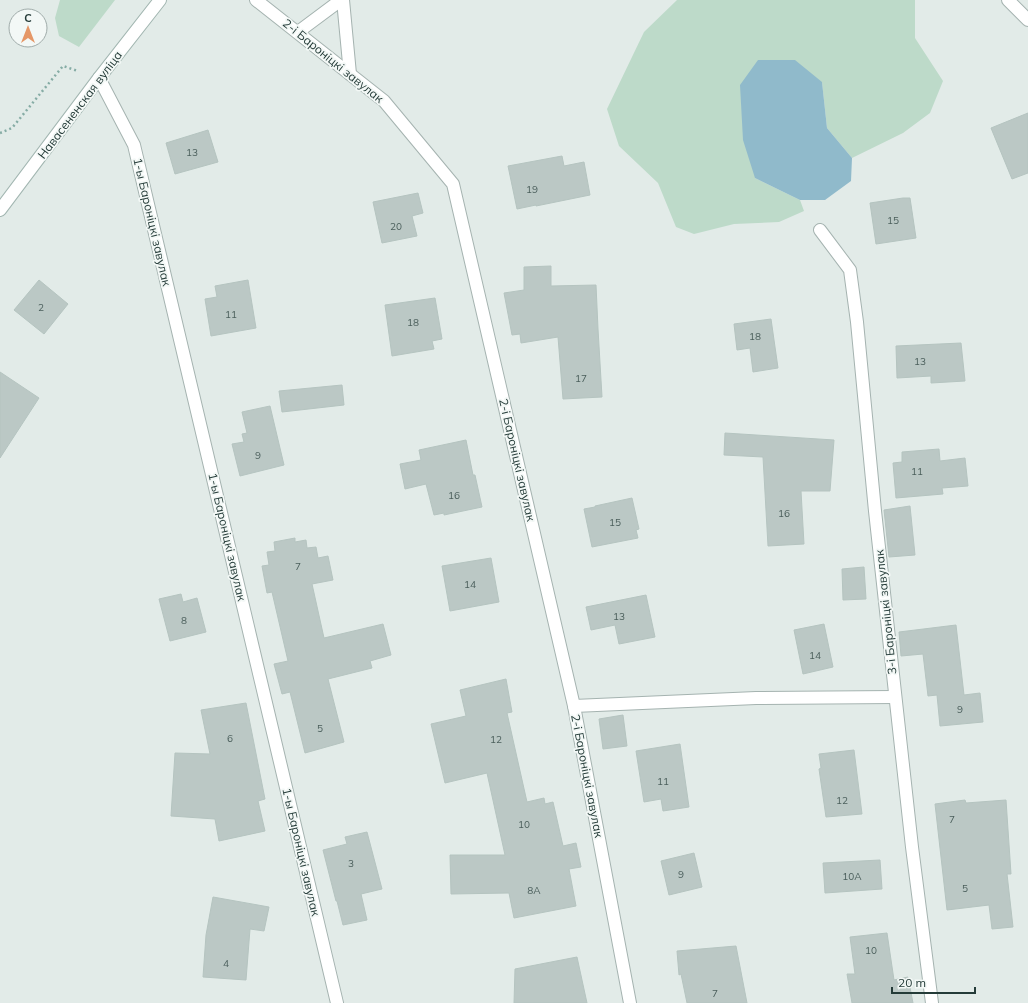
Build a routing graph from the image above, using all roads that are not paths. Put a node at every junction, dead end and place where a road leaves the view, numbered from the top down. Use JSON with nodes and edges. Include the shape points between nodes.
{"nodes":[{"id":1,"x":160,"y":0,"type":"edge"},
{"id":2,"x":256,"y":0,"type":"edge"},
{"id":3,"x":342,"y":0,"type":"edge"},
{"id":4,"x":1008,"y":0,"type":"edge"},
{"id":5,"x":1028,"y":20,"type":"edge"},
{"id":6,"x":298,"y":32,"type":"junction"},
{"id":7,"x":350,"y":74,"type":"junction"},
{"id":8,"x":99,"y":78,"type":"junction"},
{"id":9,"x":0,"y":210,"type":"edge"},
{"id":10,"x":820,"y":230,"type":"dead end"},
{"id":11,"x":895,"y":697,"type":"junction"},
{"id":12,"x":574,"y":706,"type":"junction"},
{"id":13,"x":337,"y":1003,"type":"edge"},
{"id":14,"x":630,"y":1003,"type":"edge"},
{"id":15,"x":932,"y":1003,"type":"edge"}],
"edges":[{"from":1,"to":8,"type":"street","name":"Навасененская вуліца"},
{"from":2,"to":6,"type":"street","name":"2-і Бароніцкі завулак"},
{"from":3,"to":6,"type":"street"},
{"from":3,"to":7,"type":"street"},
{"from":4,"to":5,"type":"street"},
{"from":6,"to":7,"type":"street","name":"2-і Бароніцкі завулак"},
{"from":7,"to":12,"type":"street","name":"2-і Бароніцкі завулак","via":[[384,102],[453,184]]},
{"from":8,"to":9,"type":"street","name":"Навасененская вуліца"},
{"from":8,"to":13,"type":"street","name":"1-ы Бароніцкі завулак","via":[[134,145]]},
{"from":10,"to":11,"type":"street","name":"3-і Бароніцкі завулак","via":[[850,270]]},
{"from":11,"to":12,"type":"street","via":[[756,698]]},
{"from":11,"to":15,"type":"street","name":"3-і Бароніцкі завулак"},
{"from":12,"to":14,"type":"street","name":"2-і Бароніцкі завулак"}]}
